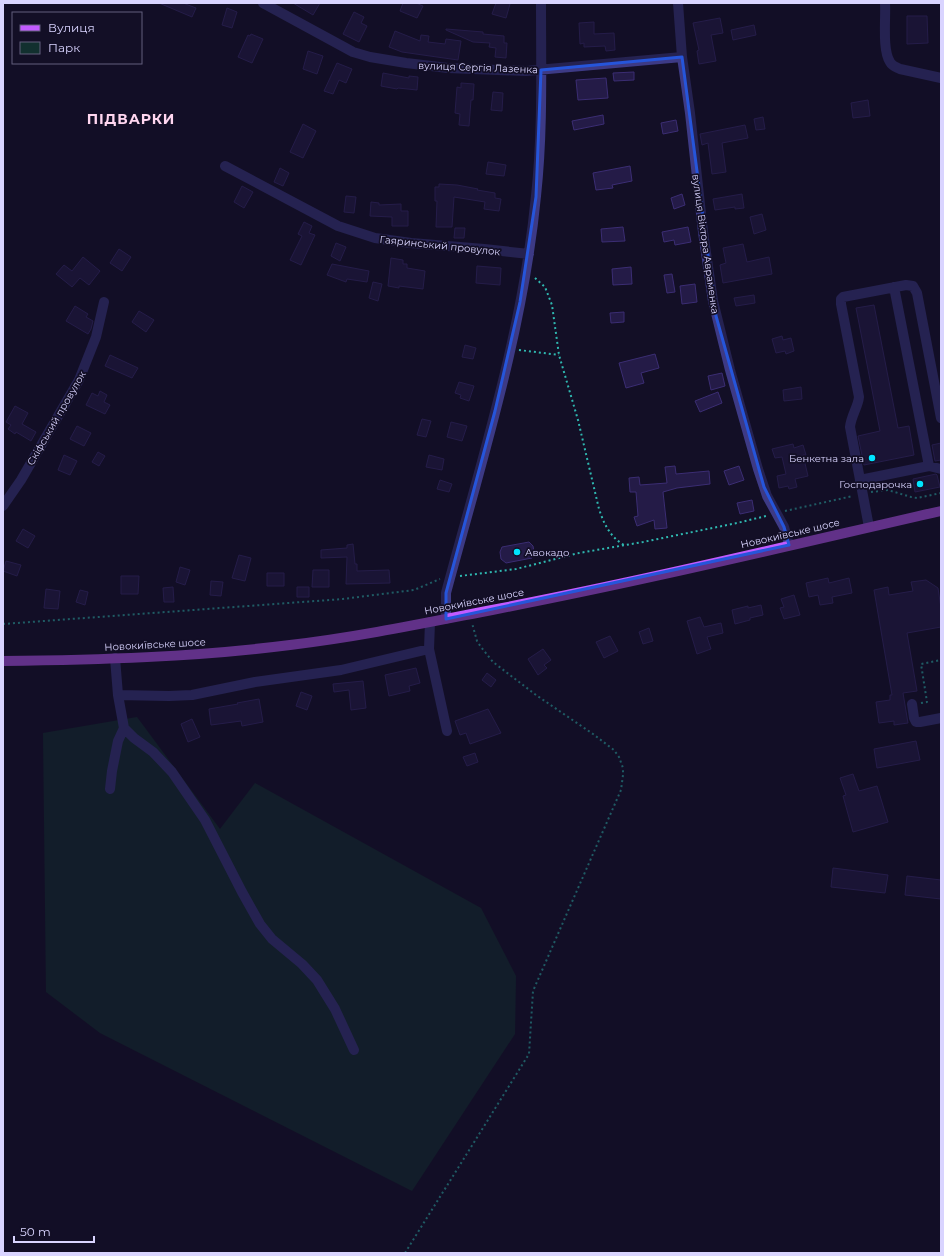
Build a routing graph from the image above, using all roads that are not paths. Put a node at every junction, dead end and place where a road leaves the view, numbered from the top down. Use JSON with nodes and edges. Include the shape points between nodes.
{"nodes":[{"id":1,"x":263,"y":3,"type":"edge"},
{"id":2,"x":541,"y":3,"type":"edge"},
{"id":3,"x":678,"y":3,"type":"edge"},
{"id":4,"x":885,"y":3,"type":"edge"},
{"id":5,"x":682,"y":57,"type":"junction"},
{"id":6,"x":541,"y":70,"type":"junction"},
{"id":7,"x":941,"y":78,"type":"edge"},
{"id":8,"x":225,"y":166,"type":"dead end"},
{"id":9,"x":529,"y":254,"type":"junction"},
{"id":10,"x":894,"y":287,"type":"junction"},
{"id":11,"x":104,"y":302,"type":"dead end"},
{"id":12,"x":937,"y":376,"type":"edge"},
{"id":13,"x":941,"y":418,"type":"edge"},
{"id":14,"x":929,"y":466,"type":"junction"},
{"id":15,"x":941,"y":469,"type":"edge"},
{"id":16,"x":860,"y":480,"type":"junction"},
{"id":17,"x":3,"y":506,"type":"edge"},
{"id":18,"x":941,"y":511,"type":"edge"},
{"id":19,"x":869,"y":527,"type":"junction"},
{"id":20,"x":789,"y":545,"type":"junction"},
{"id":21,"x":446,"y":619,"type":"junction"},
{"id":22,"x":430,"y":622,"type":"junction"},
{"id":23,"x":429,"y":649,"type":"junction"},
{"id":24,"x":115,"y":658,"type":"junction"},
{"id":25,"x":3,"y":661,"type":"edge"},
{"id":26,"x":118,"y":695,"type":"junction"},
{"id":27,"x":912,"y":704,"type":"road end"},
{"id":28,"x":941,"y":718,"type":"edge"},
{"id":29,"x":124,"y":728,"type":"junction"},
{"id":30,"x":447,"y":731,"type":"dead end"},
{"id":31,"x":110,"y":789,"type":"dead end"},
{"id":32,"x":354,"y":1050,"type":"dead end"}],
"edges":[{"from":1,"to":6,"type":"street","name":"вулиця Сергія Лазенка","via":[[347,49],[370,57],[431,66]]},
{"from":2,"to":6,"type":"street"},
{"from":3,"to":5,"type":"street","name":"вулиця Віктора Авраменка"},
{"from":4,"to":7,"type":"street","via":[[886,52],[890,63],[900,69]]},
{"from":5,"to":6,"type":"street","name":"вулиця Сергія Лазенка"},
{"from":5,"to":20,"type":"street","name":"вулиця Віктора Авраменка","via":[[715,309],[758,469],[767,496],[784,527]]},
{"from":6,"to":9,"type":"street","via":[[538,172]]},
{"from":8,"to":9,"type":"street","name":"Гаяринський провулок","via":[[338,226],[375,238]]},
{"from":9,"to":21,"type":"street","via":[[510,350],[451,578],[446,602]]},
{"from":10,"to":12,"type":"street","via":[[910,284],[915,289]]},
{"from":10,"to":14,"type":"street"},
{"from":10,"to":16,"type":"street","via":[[841,299],[859,397],[850,427]]},
{"from":11,"to":17,"type":"street","name":"Скіфський провулок","via":[[96,337],[81,376],[21,480]]},
{"from":12,"to":13,"type":"street"},
{"from":14,"to":15,"type":"street"},
{"from":14,"to":16,"type":"street"},
{"from":16,"to":19,"type":"street"},
{"from":18,"to":19,"type":"main road","name":"Новокиївське шосе"},
{"from":19,"to":20,"type":"main road","name":"Новокиївське шосе"},
{"from":20,"to":21,"type":"main road","name":"Новокиївське шосе"},
{"from":21,"to":22,"type":"main road","name":"Новокиївське шосе"},
{"from":22,"to":23,"type":"street"},
{"from":22,"to":24,"type":"main road","name":"Новокиївське шосе","via":[[287,646],[182,656]]},
{"from":23,"to":26,"type":"street","via":[[341,670],[255,682],[192,695]]},
{"from":23,"to":30,"type":"street"},
{"from":24,"to":25,"type":"main road","name":"Новокиївське шосе"},
{"from":24,"to":26,"type":"street"},
{"from":26,"to":29,"type":"street"},
{"from":27,"to":28,"type":"street","via":[[916,722]]},
{"from":29,"to":31,"type":"street","via":[[118,742]]},
{"from":29,"to":32,"type":"street","via":[[153,752],[176,778],[205,820],[260,924],[272,939],[317,980],[335,1009]]}]}
